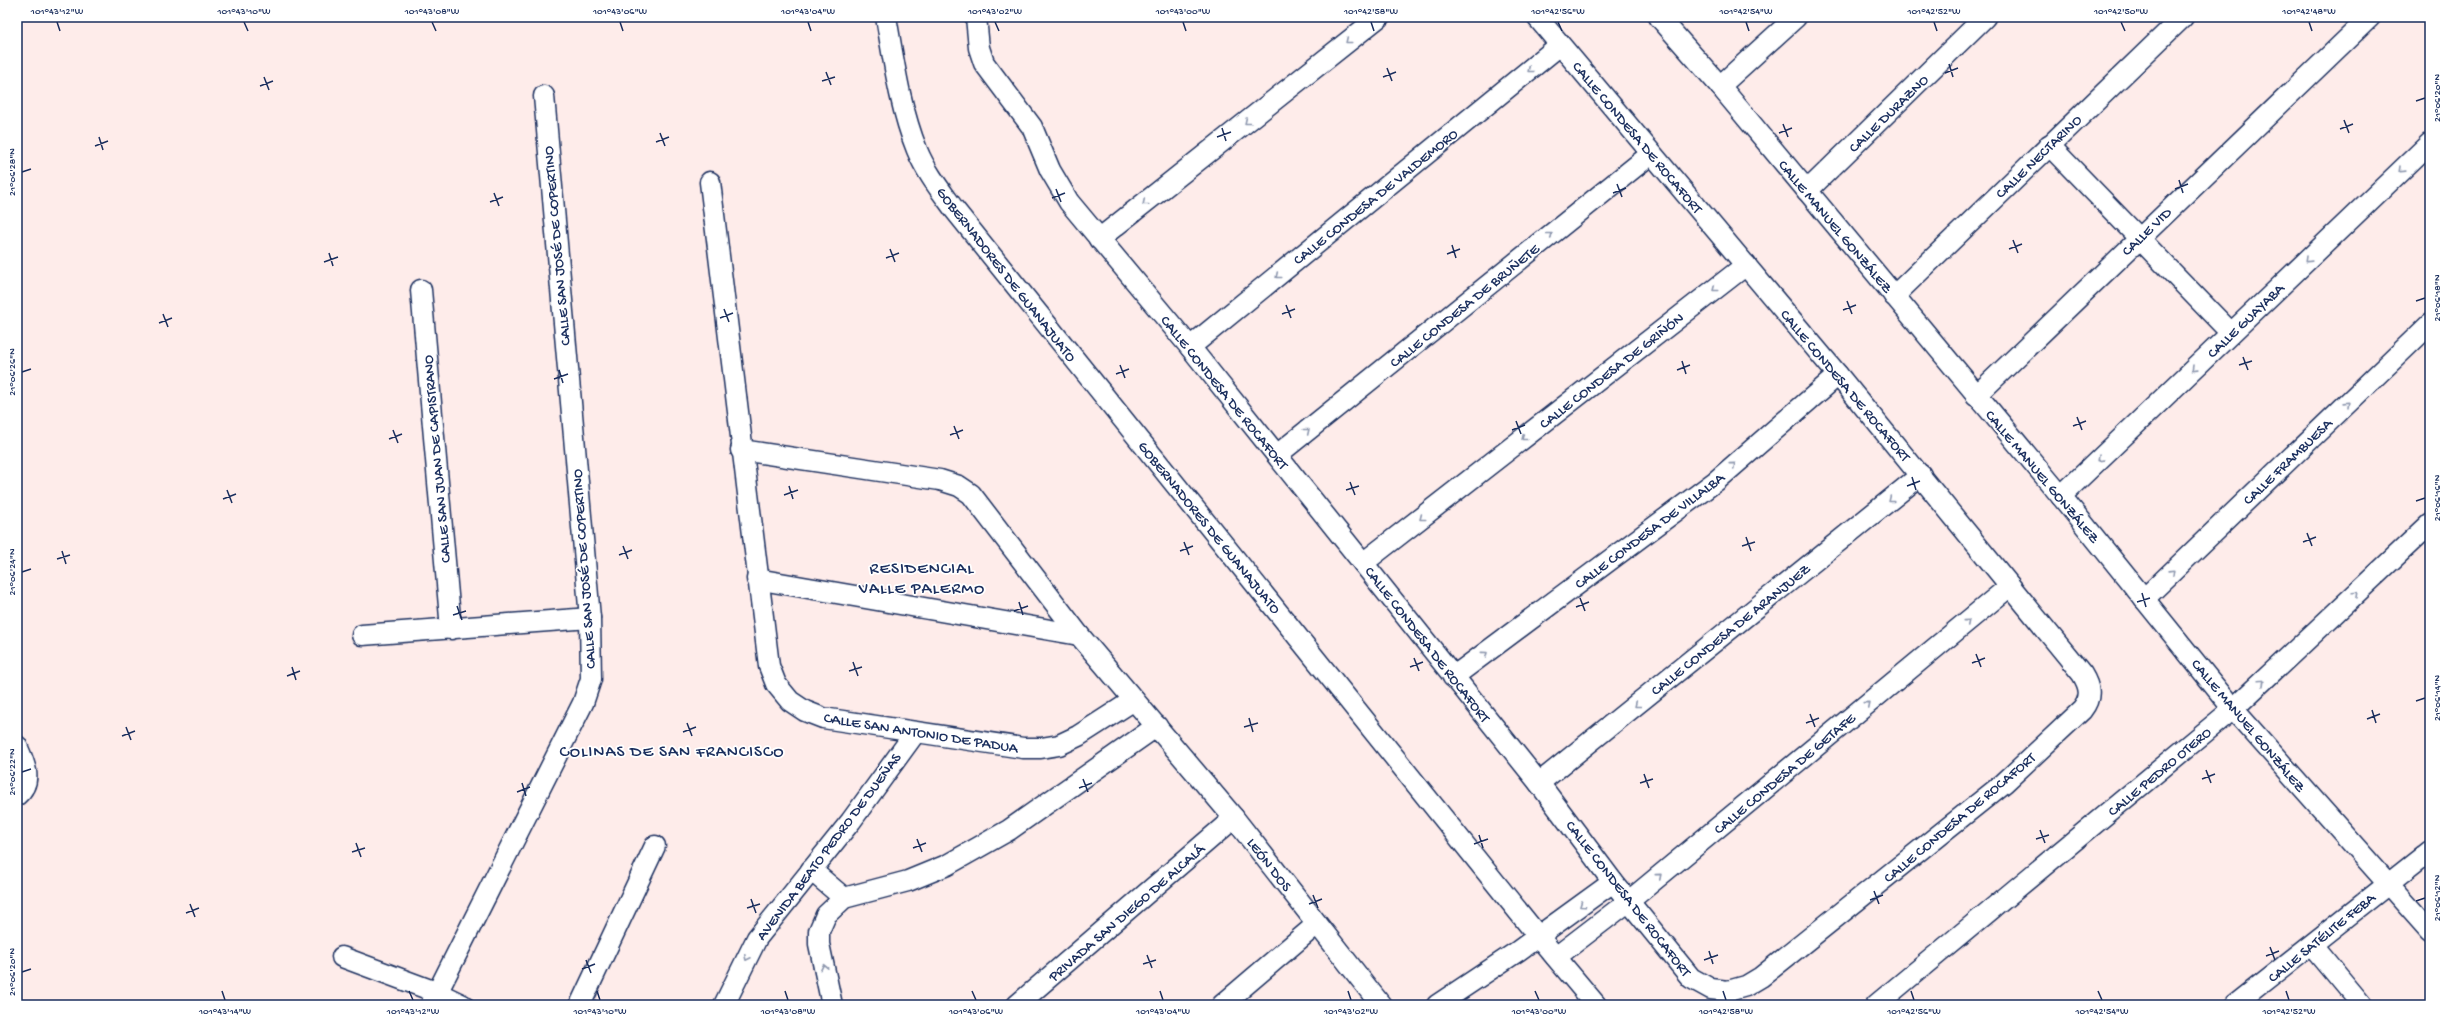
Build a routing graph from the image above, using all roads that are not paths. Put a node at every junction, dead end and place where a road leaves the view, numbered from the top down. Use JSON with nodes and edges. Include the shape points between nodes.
{"nodes":[{"id":1,"x":886,"y":17,"type":"edge"},
{"id":2,"x":976,"y":17,"type":"edge"},
{"id":3,"x":1379,"y":17,"type":"edge"},
{"id":4,"x":1537,"y":17,"type":"edge"},
{"id":5,"x":1659,"y":17,"type":"edge"},
{"id":6,"x":1796,"y":17,"type":"edge"},
{"id":7,"x":1985,"y":17,"type":"edge"},
{"id":8,"x":2183,"y":17,"type":"edge"},
{"id":9,"x":2370,"y":17,"type":"edge"},
{"id":10,"x":1560,"y":45,"type":"junction"},
{"id":11,"x":1720,"y":86,"type":"junction"},
{"id":12,"x":544,"y":96,"type":"dead end"},
{"id":13,"x":2430,"y":143,"type":"edge"},
{"id":14,"x":2049,"y":145,"type":"junction"},
{"id":15,"x":1651,"y":154,"type":"junction"},
{"id":16,"x":710,"y":182,"type":"dead end"},
{"id":17,"x":1808,"y":191,"type":"junction"},
{"id":18,"x":2139,"y":238,"type":"junction"},
{"id":19,"x":1099,"y":240,"type":"junction"},
{"id":20,"x":1746,"y":265,"type":"junction"},
{"id":21,"x":421,"y":290,"type":"dead end"},
{"id":22,"x":1894,"y":296,"type":"junction"},
{"id":23,"x":2430,"y":324,"type":"edge"},
{"id":24,"x":2231,"y":334,"type":"junction"},
{"id":25,"x":1190,"y":348,"type":"junction"},
{"id":26,"x":1838,"y":375,"type":"junction"},
{"id":27,"x":1976,"y":396,"type":"junction"},
{"id":28,"x":742,"y":450,"type":"junction"},
{"id":29,"x":1277,"y":455,"type":"junction"},
{"id":30,"x":1921,"y":475,"type":"junction"},
{"id":31,"x":2061,"y":496,"type":"junction"},
{"id":32,"x":2430,"y":524,"type":"edge"},
{"id":33,"x":1364,"y":563,"type":"junction"},
{"id":34,"x":757,"y":579,"type":"junction"},
{"id":35,"x":2010,"y":586,"type":"junction"},
{"id":36,"x":2144,"y":599,"type":"junction"},
{"id":37,"x":590,"y":618,"type":"junction"},
{"id":38,"x":451,"y":629,"type":"junction"},
{"id":39,"x":362,"y":635,"type":"dead end"},
{"id":40,"x":1079,"y":636,"type":"junction"},
{"id":41,"x":1453,"y":677,"type":"junction"},
{"id":42,"x":1134,"y":700,"type":"junction"},
{"id":43,"x":2233,"y":709,"type":"junction"},
{"id":44,"x":1157,"y":726,"type":"junction"},
{"id":45,"x":915,"y":733,"type":"junction"},
{"id":46,"x":17,"y":746,"type":"edge"},
{"id":47,"x":1540,"y":783,"type":"junction"},
{"id":48,"x":17,"y":795,"type":"edge"},
{"id":49,"x":1234,"y":818,"type":"junction"},
{"id":50,"x":655,"y":846,"type":"dead end"},
{"id":51,"x":2430,"y":851,"type":"edge"},
{"id":52,"x":811,"y":870,"type":"junction"},
{"id":53,"x":1613,"y":882,"type":"junction"},
{"id":54,"x":2387,"y":884,"type":"junction"},
{"id":55,"x":844,"y":898,"type":"junction"},
{"id":56,"x":1629,"y":901,"type":"junction"},
{"id":57,"x":1317,"y":924,"type":"junction"},
{"id":58,"x":2430,"y":931,"type":"edge"},
{"id":59,"x":1538,"y":936,"type":"junction"},
{"id":60,"x":2312,"y":945,"type":"junction"},
{"id":61,"x":342,"y":957,"type":"dead end"},
{"id":62,"x":1556,"y":957,"type":"junction"},
{"id":63,"x":433,"y":998,"type":"edge"},
{"id":64,"x":463,"y":1005,"type":"edge"},
{"id":65,"x":580,"y":1005,"type":"edge"},
{"id":66,"x":724,"y":1005,"type":"edge"},
{"id":67,"x":832,"y":1005,"type":"edge"},
{"id":68,"x":1017,"y":1005,"type":"edge"},
{"id":69,"x":1222,"y":1005,"type":"edge"},
{"id":70,"x":1381,"y":1005,"type":"edge"},
{"id":71,"x":1437,"y":1005,"type":"edge"},
{"id":72,"x":1596,"y":1005,"type":"edge"},
{"id":73,"x":1876,"y":1005,"type":"edge"},
{"id":74,"x":2235,"y":1005,"type":"edge"},
{"id":75,"x":2362,"y":1005,"type":"edge"}],
"edges":[{"from":1,"to":59,"type":"street","name":"GOBERNADORES DE GUANAJUATO","via":[[904,113],[917,151],[930,176],[954,210]]},
{"from":2,"to":19,"type":"street","name":"CALLE CONDESA DE ROCAFORT","via":[[979,48],[984,63],[1032,127],[1050,170],[1069,202]]},
{"from":3,"to":19,"type":"street","one_way":true},
{"from":4,"to":10,"type":"street","name":"CALLE CONDESA DE ROCAFORT"},
{"from":5,"to":11,"type":"street","name":"CALLE MANUEL GONZÁLEZ"},
{"from":6,"to":11,"type":"street"},
{"from":7,"to":17,"type":"street","name":"CALLE DURAZNO"},
{"from":8,"to":14,"type":"street","name":"CALLE NECTARINO"},
{"from":9,"to":18,"type":"street","name":"CALLE VID"},
{"from":10,"to":15,"type":"street","name":"CALLE CONDESA DE ROCAFORT"},
{"from":10,"to":25,"type":"street","name":"CALLE CONDESA DE VALDEMORO","one_way":true},
{"from":11,"to":17,"type":"street","name":"CALLE MANUEL GONZÁLEZ"},
{"from":12,"to":37,"type":"street","name":"CALLE SAN JOSÉ DE COPERTINO"},
{"from":13,"to":24,"type":"street","name":"CALLE GUAYABA","one_way":true},
{"from":14,"to":18,"type":"street"},
{"from":14,"to":22,"type":"street","name":"CALLE NECTARINO"},
{"from":15,"to":20,"type":"street","name":"CALLE CONDESA DE ROCAFORT"},
{"from":29,"to":15,"type":"street","name":"CALLE CONDESA DE BRUÑETE","one_way":true},
{"from":16,"to":28,"type":"street","name":"CALLE SAN ANTONIO DE PADUA"},
{"from":17,"to":22,"type":"street","name":"CALLE MANUEL GONZÁLEZ"},
{"from":18,"to":24,"type":"street"},
{"from":18,"to":27,"type":"street","name":"CALLE VID"},
{"from":19,"to":25,"type":"street","name":"CALLE CONDESA DE ROCAFORT"},
{"from":20,"to":26,"type":"street","name":"CALLE CONDESA DE ROCAFORT"},
{"from":20,"to":33,"type":"street","name":"CALLE CONDESA DE GRIÑÓN","one_way":true},
{"from":21,"to":38,"type":"street","name":"CALLE SAN JUAN DE CAPISTRANO"},
{"from":22,"to":27,"type":"street","name":"CALLE MANUEL GONZÁLEZ"},
{"from":36,"to":23,"type":"street","name":"CALLE FRAMBUESA","one_way":true},
{"from":24,"to":31,"type":"street","name":"CALLE GUAYABA","one_way":true},
{"from":25,"to":29,"type":"street","name":"CALLE CONDESA DE ROCAFORT"},
{"from":26,"to":30,"type":"street","name":"CALLE CONDESA DE ROCAFORT"},
{"from":41,"to":26,"type":"street","name":"CALLE CONDESA DE VILLALBA","one_way":true,"via":[[1716,481]]},
{"from":27,"to":31,"type":"street","name":"CALLE MANUEL GONZÁLEZ"},
{"from":28,"to":34,"type":"street","name":"CALLE SAN ANTONIO DE PADUA"},
{"from":28,"to":40,"type":"street","name":"LEÓN DOS","via":[[940,480],[959,486],[971,494]]},
{"from":29,"to":33,"type":"street","name":"CALLE CONDESA DE ROCAFORT"},
{"from":30,"to":35,"type":"street","name":"CALLE CONDESA DE ROCAFORT"},
{"from":30,"to":47,"type":"street","name":"CALLE CONDESA DE ARANJUEZ","one_way":true},
{"from":31,"to":36,"type":"street","name":"CALLE MANUEL GONZÁLEZ"},
{"from":43,"to":32,"type":"street","name":"CALLE PEDRO OTERO","one_way":true},
{"from":33,"to":41,"type":"street","name":"CALLE CONDESA DE ROCAFORT"},
{"from":34,"to":40,"type":"street"},
{"from":34,"to":45,"type":"street","name":"CALLE SAN ANTONIO DE PADUA","via":[[769,666],[776,684],[790,701],[805,711],[823,718]]},
{"from":56,"to":35,"type":"street","name":"CALLE CONDESA DE GETAFE","one_way":true},
{"from":35,"to":56,"type":"street","name":"CALLE CONDESA DE ROCAFORT","via":[[2082,674],[2089,691],[2088,702],[2082,710],[2004,783],[1761,977],[1728,992],[1711,989],[1691,978]]},
{"from":36,"to":43,"type":"street","name":"CALLE MANUEL GONZÁLEZ"},
{"from":37,"to":38,"type":"street"},
{"from":37,"to":63,"type":"street","name":"CALLE SAN JOSÉ DE COPERTINO","via":[[591,679],[583,702]]},
{"from":38,"to":39,"type":"street"},
{"from":40,"to":42,"type":"street","name":"LEÓN DOS"},
{"from":41,"to":47,"type":"street","name":"CALLE CONDESA DE ROCAFORT"},
{"from":42,"to":44,"type":"street","name":"LEÓN DOS"},
{"from":42,"to":45,"type":"street","name":"CALLE SAN ANTONIO DE PADUA","via":[[1078,736],[1041,748],[1023,748]]},
{"from":43,"to":54,"type":"street","name":"CALLE MANUEL GONZÁLEZ"},
{"from":43,"to":73,"type":"street","name":"CALLE PEDRO OTERO"},
{"from":44,"to":49,"type":"street","name":"LEÓN DOS"},
{"from":44,"to":55,"type":"street","via":[[1009,830],[979,848],[947,865],[908,880]]},
{"from":45,"to":52,"type":"street","name":"AVENIDA BEATO PEDRO DE DUEÑAS","via":[[851,821]]},
{"from":46,"to":48,"type":"street","via":[[27,774],[25,785]]},
{"from":47,"to":53,"type":"street","name":"CALLE CONDESA DE ROCAFORT"},
{"from":49,"to":57,"type":"street","name":"LEÓN DOS"},
{"from":49,"to":68,"type":"street","name":"PRIVADA SAN DIEGO DE ALCALÁ"},
{"from":50,"to":65,"type":"street"},
{"from":51,"to":54,"type":"street","name":"CALLE SATÉLITE FEBA"},
{"from":52,"to":55,"type":"street"},
{"from":52,"to":66,"type":"street","name":"AVENIDA BEATO PEDRO DE DUEÑAS","one_way":true,"via":[[757,938]]},
{"from":53,"to":56,"type":"street","name":"CALLE CONDESA DE ROCAFORT"},
{"from":53,"to":59,"type":"street","one_way":true},
{"from":54,"to":58,"type":"street","name":"CALLE MANUEL GONZÁLEZ"},
{"from":54,"to":60,"type":"street","name":"CALLE SATÉLITE FEBA"},
{"from":67,"to":55,"type":"street","one_way":true,"via":[[819,944],[819,930],[826,915]]},
{"from":56,"to":62,"type":"street","name":"CALLE CONDESA DE GETAFE"},
{"from":57,"to":69,"type":"street"},
{"from":57,"to":70,"type":"street","name":"LEÓN DOS"},
{"from":59,"to":62,"type":"street","name":"GOBERNADORES DE GUANAJUATO"},
{"from":59,"to":71,"type":"street"},
{"from":60,"to":74,"type":"street","name":"CALLE SATÉLITE FEBA"},
{"from":60,"to":75,"type":"street"},
{"from":61,"to":63,"type":"street"},
{"from":62,"to":72,"type":"street","name":"GOBERNADORES DE GUANAJUATO"},
{"from":63,"to":64,"type":"street"}]}
